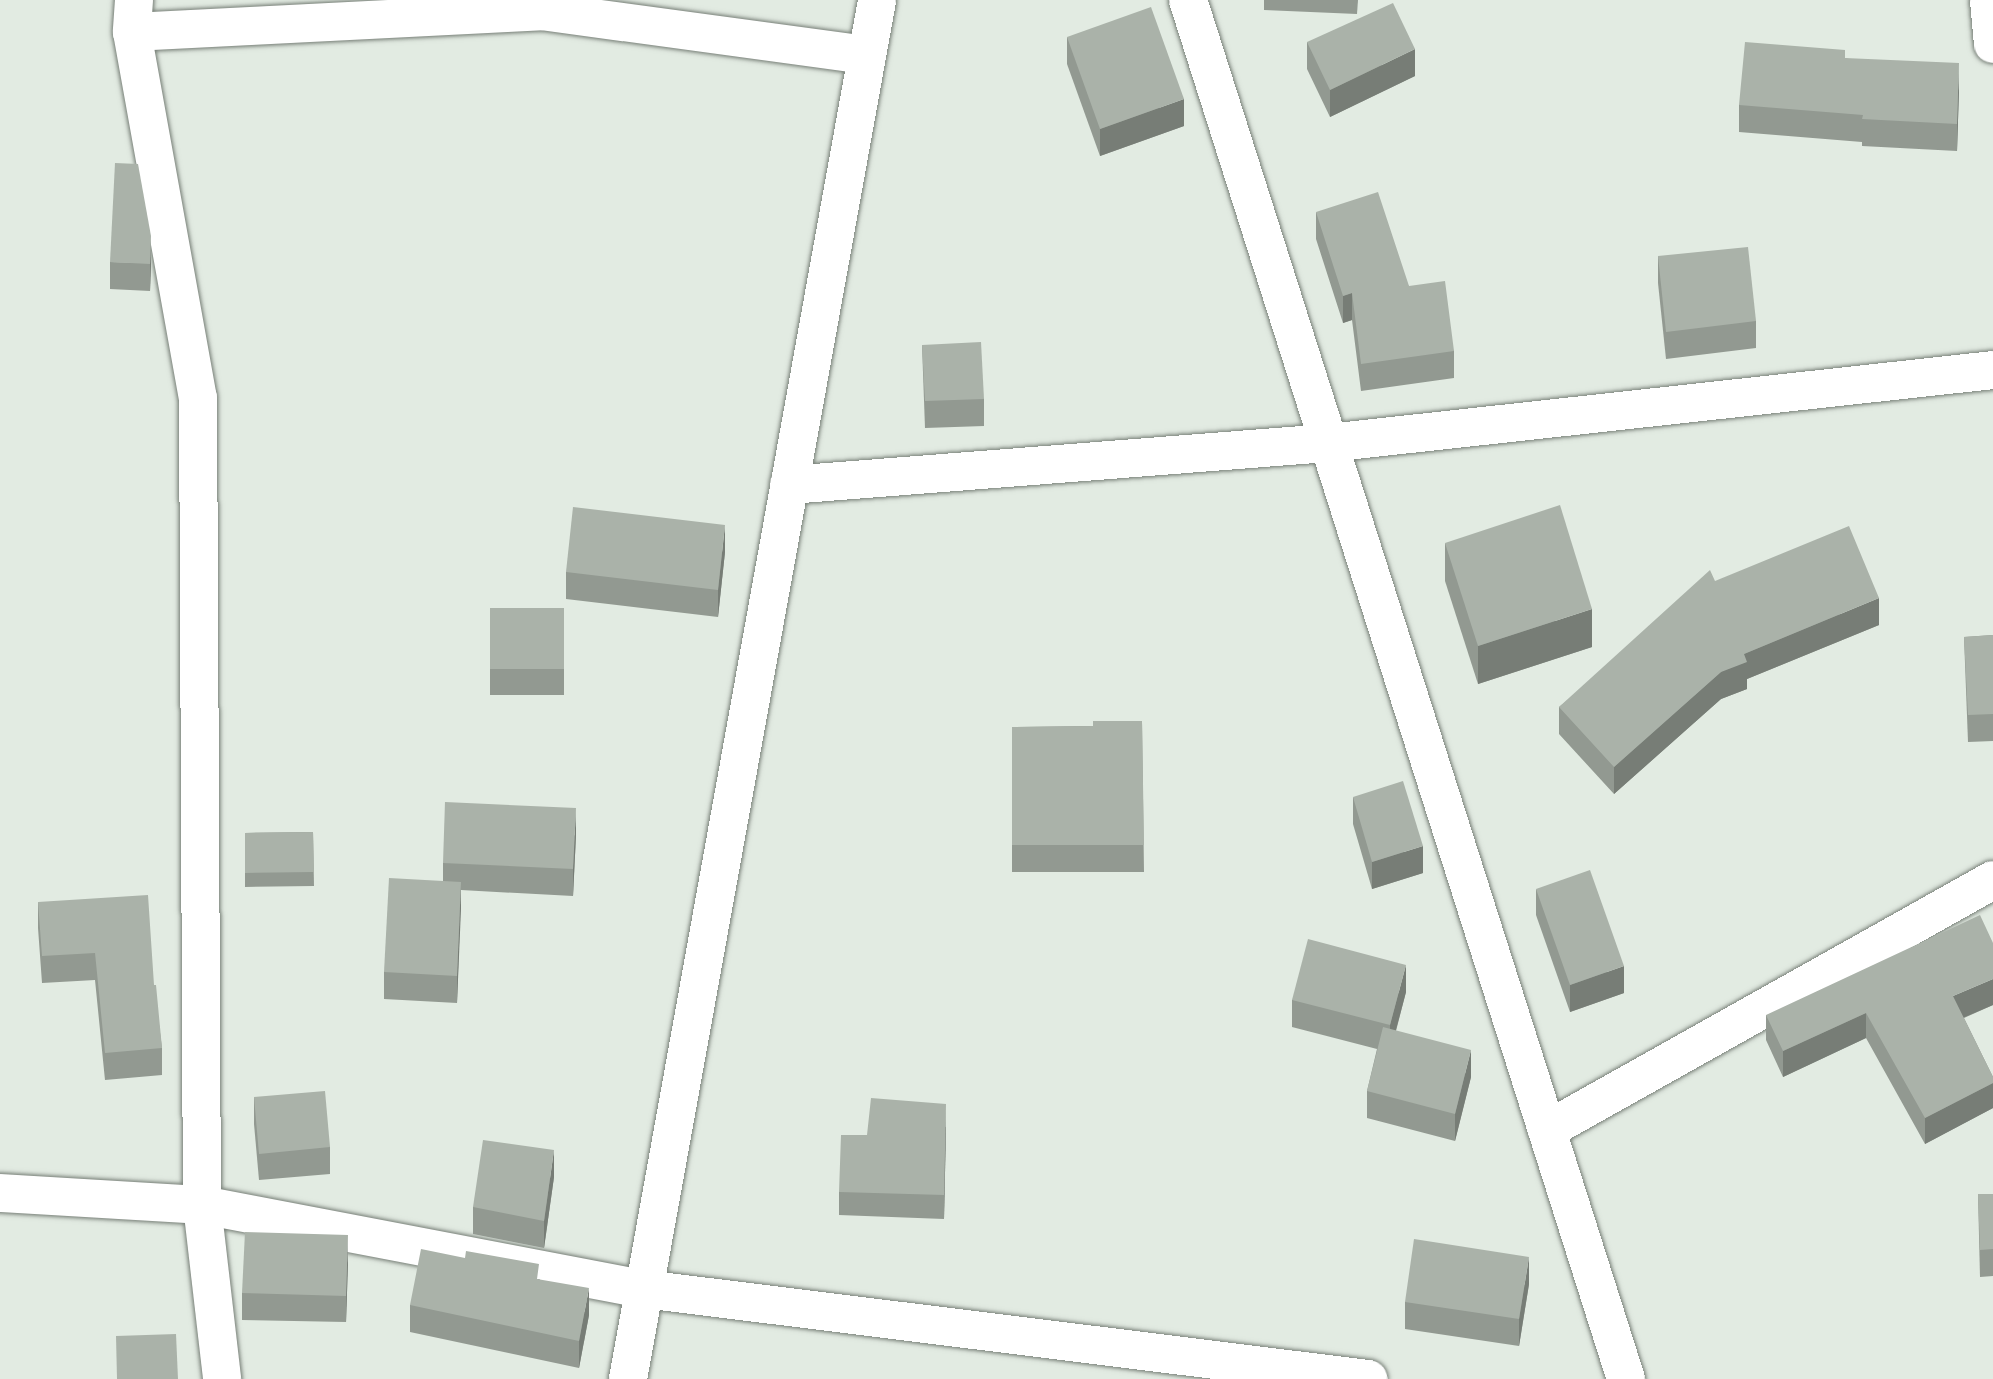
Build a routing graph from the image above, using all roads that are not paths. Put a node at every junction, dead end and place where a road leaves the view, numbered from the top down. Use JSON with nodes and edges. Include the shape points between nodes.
{"nodes":[{"id":1,"x":877,"y":0,"type":"edge"},
{"id":2,"x":1188,"y":0,"type":"edge"},
{"id":3,"x":1989,"y":0,"type":"edge"},
{"id":4,"x":133,"y":16,"type":"edge"},
{"id":5,"x":1993,"y":44,"type":"edge"},
{"id":6,"x":867,"y":55,"type":"junction"},
{"id":7,"x":1993,"y":370,"type":"edge"},
{"id":8,"x":1328,"y":443,"type":"junction"},
{"id":9,"x":789,"y":485,"type":"junction"},
{"id":10,"x":1993,"y":880,"type":"edge"},
{"id":11,"x":1546,"y":1130,"type":"junction"},
{"id":12,"x":0,"y":1193,"type":"edge"},
{"id":13,"x":202,"y":1205,"type":"junction"},
{"id":14,"x":644,"y":1289,"type":"junction"},
{"id":15,"x":222,"y":1379,"type":"edge"},
{"id":16,"x":628,"y":1379,"type":"edge"},
{"id":17,"x":1368,"y":1379,"type":"edge"},
{"id":18,"x":1626,"y":1379,"type":"edge"}],
"edges":[{"from":1,"to":6,"type":"street"},
{"from":2,"to":8,"type":"street"},
{"from":3,"to":5,"type":"street"},
{"from":4,"to":6,"type":"street","via":[[541,11]]},
{"from":4,"to":13,"type":"street","via":[[198,398]]},
{"from":6,"to":9,"type":"street"},
{"from":7,"to":8,"type":"street"},
{"from":8,"to":9,"type":"street"},
{"from":8,"to":11,"type":"street"},
{"from":9,"to":14,"type":"street"},
{"from":10,"to":11,"type":"street"},
{"from":11,"to":18,"type":"street"},
{"from":12,"to":13,"type":"street"},
{"from":13,"to":14,"type":"street"},
{"from":13,"to":15,"type":"street"},
{"from":14,"to":16,"type":"street"},
{"from":14,"to":17,"type":"street"}]}
